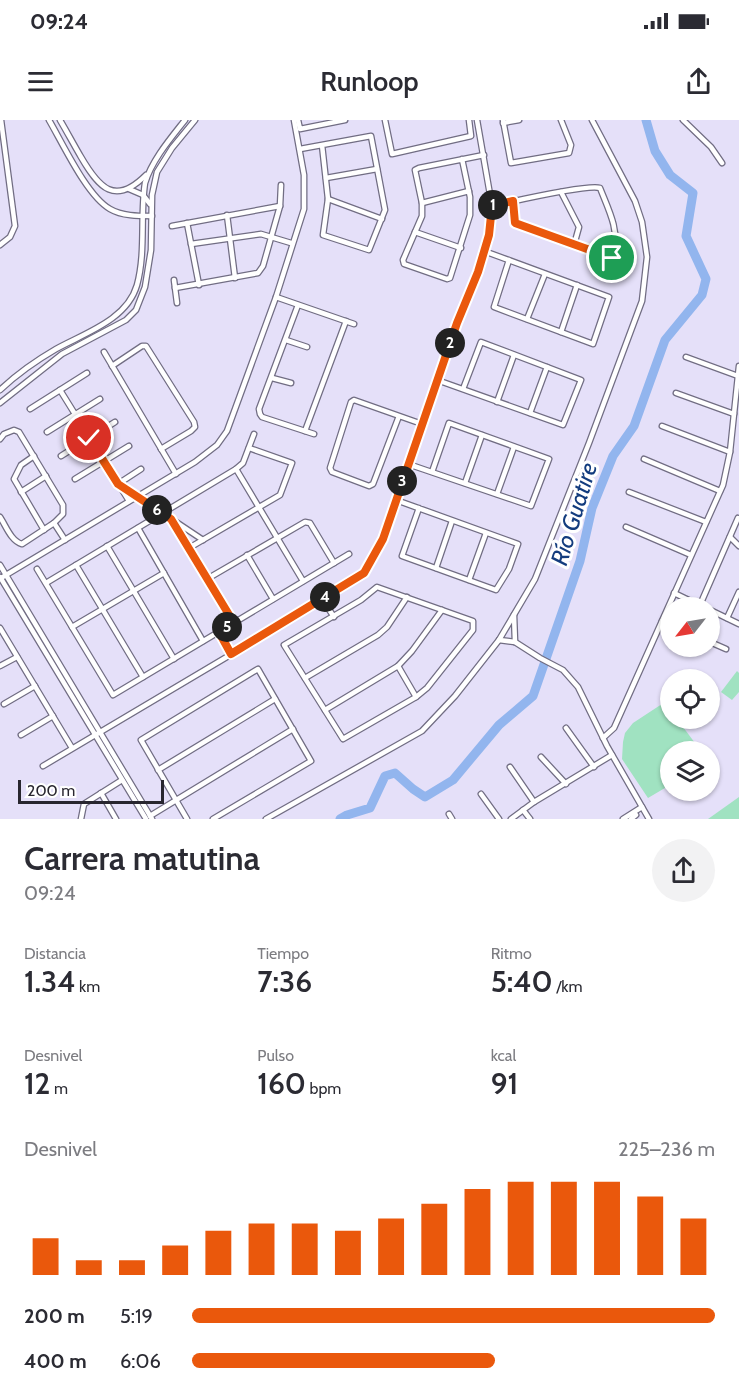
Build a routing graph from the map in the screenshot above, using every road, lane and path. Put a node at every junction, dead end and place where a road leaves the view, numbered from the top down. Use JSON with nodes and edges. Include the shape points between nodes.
{"nodes":[{"id":1,"x":2,"y":120,"type":"edge"},
{"id":2,"x":49,"y":120,"type":"edge"},
{"id":3,"x":60,"y":120,"type":"edge"},
{"id":4,"x":185,"y":120,"type":"edge"},
{"id":5,"x":195,"y":120,"type":"edge"},
{"id":6,"x":296,"y":120,"type":"edge"},
{"id":7,"x":345,"y":120,"type":"edge"},
{"id":8,"x":385,"y":120,"type":"edge"},
{"id":9,"x":469,"y":120,"type":"edge"},
{"id":10,"x":477,"y":120,"type":"edge"},
{"id":11,"x":519,"y":120,"type":"edge"},
{"id":12,"x":561,"y":120,"type":"edge"},
{"id":13,"x":592,"y":120,"type":"edge"},
{"id":14,"x":683,"y":120,"type":"edge"},
{"id":15,"x":503,"y":122,"type":"edge"},
{"id":16,"x":322,"y":145,"type":"junction"},
{"id":17,"x":300,"y":149,"type":"junction"},
{"id":18,"x":484,"y":155,"type":"junction"},
{"id":19,"x":462,"y":159,"type":"junction"},
{"id":20,"x":722,"y":163,"type":"dead end"},
{"id":21,"x":377,"y":169,"type":"junction"},
{"id":22,"x":147,"y":173,"type":"junction"},
{"id":23,"x":326,"y":178,"type":"junction"},
{"id":24,"x":282,"y":185,"type":"dead end"},
{"id":25,"x":129,"y":189,"type":"junction"},
{"id":26,"x":469,"y":191,"type":"junction"},
{"id":27,"x":561,"y":192,"type":"junction"},
{"id":28,"x":143,"y":195,"type":"junction"},
{"id":29,"x":328,"y":199,"type":"junction"},
{"id":30,"x":513,"y":201,"type":"junction"},
{"id":31,"x":422,"y":203,"type":"junction"},
{"id":32,"x":280,"y":206,"type":"junction"},
{"id":33,"x":492,"y":206,"type":"junction"},
{"id":34,"x":152,"y":207,"type":"junction"},
{"id":35,"x":142,"y":216,"type":"junction"},
{"id":36,"x":152,"y":216,"type":"junction"},
{"id":37,"x":227,"y":216,"type":"junction"},
{"id":38,"x":382,"y":219,"type":"junction"},
{"id":39,"x":187,"y":223,"type":"junction"},
{"id":40,"x":172,"y":226,"type":"dead end"},
{"id":41,"x":415,"y":232,"type":"junction"},
{"id":42,"x":270,"y":237,"type":"junction"},
{"id":43,"x":231,"y":238,"type":"junction"},
{"id":44,"x":291,"y":243,"type":"junction"},
{"id":45,"x":191,"y":244,"type":"junction"},
{"id":46,"x":0,"y":245,"type":"edge"},
{"id":47,"x":574,"y":245,"type":"junction"},
{"id":48,"x":460,"y":248,"type":"junction"},
{"id":49,"x":484,"y":251,"type":"junction"},
{"id":50,"x":509,"y":260,"type":"junction"},
{"id":51,"x":545,"y":274,"type":"junction"},
{"id":52,"x":235,"y":278,"type":"junction"},
{"id":53,"x":174,"y":280,"type":"dead end"},
{"id":54,"x":199,"y":285,"type":"junction"},
{"id":55,"x":577,"y":285,"type":"junction"},
{"id":56,"x":175,"y":288,"type":"junction"},
{"id":57,"x":276,"y":297,"type":"junction"},
{"id":58,"x":177,"y":303,"type":"dead end"},
{"id":59,"x":298,"y":305,"type":"junction"},
{"id":60,"x":527,"y":319,"type":"junction"},
{"id":61,"x":346,"y":321,"type":"junction"},
{"id":62,"x":354,"y":324,"type":"dead end"},
{"id":63,"x":561,"y":332,"type":"junction"},
{"id":64,"x":286,"y":340,"type":"junction"},
{"id":65,"x":307,"y":348,"type":"dead end"},
{"id":66,"x":104,"y":352,"type":"dead end"},
{"id":67,"x":514,"y":355,"type":"junction"},
{"id":68,"x":686,"y":357,"type":"dead end"},
{"id":69,"x":112,"y":366,"type":"junction"},
{"id":70,"x":739,"y":366,"type":"edge"},
{"id":71,"x":547,"y":368,"type":"junction"},
{"id":72,"x":87,"y":373,"type":"dead end"},
{"id":73,"x":738,"y":376,"type":"edge"},
{"id":74,"x":272,"y":378,"type":"junction"},
{"id":75,"x":437,"y":380,"type":"junction"},
{"id":76,"x":291,"y":383,"type":"dead end"},
{"id":77,"x":463,"y":389,"type":"junction"},
{"id":78,"x":0,"y":390,"type":"edge"},
{"id":79,"x":60,"y":390,"type":"junction"},
{"id":80,"x":676,"y":393,"type":"dead end"},
{"id":81,"x":100,"y":399,"type":"dead end"},
{"id":82,"x":497,"y":402,"type":"junction"},
{"id":83,"x":0,"y":403,"type":"edge"},
{"id":84,"x":30,"y":409,"type":"dead end"},
{"id":85,"x":530,"y":413,"type":"junction"},
{"id":86,"x":734,"y":414,"type":"junction"},
{"id":87,"x":75,"y":415,"type":"junction"},
{"id":88,"x":399,"y":416,"type":"junction"},
{"id":89,"x":115,"y":422,"type":"dead end"},
{"id":90,"x":422,"y":424,"type":"junction"},
{"id":91,"x":662,"y":426,"type":"dead end"},
{"id":92,"x":305,"y":431,"type":"junction"},
{"id":93,"x":47,"y":432,"type":"dead end"},
{"id":94,"x":254,"y":434,"type":"dead end"},
{"id":95,"x":314,"y":434,"type":"dead end"},
{"id":96,"x":482,"y":435,"type":"junction"},
{"id":97,"x":89,"y":438,"type":"junction"},
{"id":98,"x":0,"y":439,"type":"edge"},
{"id":99,"x":129,"y":446,"type":"dead end"},
{"id":100,"x":514,"y":447,"type":"junction"},
{"id":101,"x":161,"y":448,"type":"junction"},
{"id":102,"x":249,"y":448,"type":"junction"},
{"id":103,"x":730,"y":452,"type":"junction"},
{"id":104,"x":34,"y":456,"type":"junction"},
{"id":105,"x":61,"y":456,"type":"dead end"},
{"id":106,"x":644,"y":459,"type":"dead end"},
{"id":107,"x":104,"y":461,"type":"junction"},
{"id":108,"x":408,"y":464,"type":"junction"},
{"id":109,"x":141,"y":469,"type":"dead end"},
{"id":110,"x":236,"y":469,"type":"junction"},
{"id":111,"x":432,"y":472,"type":"junction"},
{"id":112,"x":176,"y":474,"type":"junction"},
{"id":113,"x":46,"y":476,"type":"junction"},
{"id":114,"x":75,"y":479,"type":"dead end"},
{"id":115,"x":465,"y":483,"type":"junction"},
{"id":116,"x":118,"y":484,"type":"junction"},
{"id":117,"x":720,"y":491,"type":"junction"},
{"id":118,"x":21,"y":492,"type":"junction"},
{"id":119,"x":629,"y":492,"type":"dead end"},
{"id":120,"x":497,"y":494,"type":"junction"},
{"id":121,"x":137,"y":497,"type":"junction"},
{"id":122,"x":396,"y":500,"type":"junction"},
{"id":123,"x":129,"y":501,"type":"junction"},
{"id":124,"x":259,"y":507,"type":"junction"},
{"id":125,"x":419,"y":508,"type":"junction"},
{"id":126,"x":165,"y":513,"type":"junction"},
{"id":127,"x":0,"y":517,"type":"edge"},
{"id":128,"x":738,"y":518,"type":"edge"},
{"id":129,"x":171,"y":519,"type":"junction"},
{"id":130,"x":452,"y":520,"type":"junction"},
{"id":131,"x":706,"y":522,"type":"junction"},
{"id":132,"x":54,"y":523,"type":"junction"},
{"id":133,"x":626,"y":527,"type":"dead end"},
{"id":134,"x":138,"y":528,"type":"junction"},
{"id":135,"x":44,"y":530,"type":"junction"},
{"id":136,"x":486,"y":533,"type":"junction"},
{"id":137,"x":277,"y":537,"type":"junction"},
{"id":138,"x":730,"y":537,"type":"junction"},
{"id":139,"x":64,"y":540,"type":"junction"},
{"id":140,"x":203,"y":540,"type":"junction"},
{"id":141,"x":107,"y":546,"type":"junction"},
{"id":142,"x":739,"y":546,"type":"edge"},
{"id":143,"x":189,"y":548,"type":"junction"},
{"id":144,"x":349,"y":554,"type":"dead end"},
{"id":145,"x":247,"y":555,"type":"junction"},
{"id":146,"x":691,"y":555,"type":"junction"},
{"id":147,"x":334,"y":563,"type":"junction"},
{"id":148,"x":0,"y":565,"type":"edge"},
{"id":149,"x":76,"y":565,"type":"junction"},
{"id":150,"x":435,"y":568,"type":"junction"},
{"id":151,"x":37,"y":569,"type":"dead end"},
{"id":152,"x":164,"y":573,"type":"junction"},
{"id":153,"x":2,"y":577,"type":"edge"},
{"id":154,"x":207,"y":579,"type":"junction"},
{"id":155,"x":469,"y":580,"type":"junction"},
{"id":156,"x":303,"y":581,"type":"junction"},
{"id":157,"x":46,"y":583,"type":"junction"},
{"id":158,"x":135,"y":590,"type":"junction"},
{"id":159,"x":739,"y":592,"type":"edge"},
{"id":160,"x":674,"y":593,"type":"junction"},
{"id":161,"x":407,"y":597,"type":"junction"},
{"id":162,"x":672,"y":597,"type":"edge"},
{"id":163,"x":683,"y":597,"type":"edge"},
{"id":164,"x":707,"y":597,"type":"edge"},
{"id":165,"x":273,"y":599,"type":"junction"},
{"id":166,"x":322,"y":599,"type":"junction"},
{"id":167,"x":102,"y":609,"type":"junction"},
{"id":168,"x":442,"y":610,"type":"junction"},
{"id":169,"x":514,"y":615,"type":"junction"},
{"id":170,"x":720,"y":615,"type":"edge"},
{"id":171,"x":334,"y":617,"type":"junction"},
{"id":172,"x":727,"y":618,"type":"junction"},
{"id":173,"x":234,"y":623,"type":"junction"},
{"id":174,"x":739,"y":624,"type":"edge"},
{"id":175,"x":660,"y":625,"type":"edge"},
{"id":176,"x":72,"y":627,"type":"junction"},
{"id":177,"x":0,"y":628,"type":"edge"},
{"id":178,"x":219,"y":632,"type":"junction"},
{"id":179,"x":499,"y":640,"type":"junction"},
{"id":180,"x":203,"y":641,"type":"junction"},
{"id":181,"x":515,"y":642,"type":"junction"},
{"id":182,"x":720,"y":646,"type":"edge"},
{"id":183,"x":726,"y":649,"type":"dead end"},
{"id":184,"x":231,"y":654,"type":"junction"},
{"id":185,"x":17,"y":657,"type":"junction"},
{"id":186,"x":174,"y":658,"type":"junction"},
{"id":187,"x":0,"y":666,"type":"edge"},
{"id":188,"x":398,"y":666,"type":"junction"},
{"id":189,"x":143,"y":677,"type":"junction"},
{"id":190,"x":305,"y":678,"type":"junction"},
{"id":191,"x":35,"y":686,"type":"junction"},
{"id":192,"x":416,"y":697,"type":"junction"},
{"id":193,"x":275,"y":699,"type":"junction"},
{"id":194,"x":4,"y":705,"type":"dead end"},
{"id":195,"x":325,"y":710,"type":"junction"},
{"id":196,"x":53,"y":716,"type":"junction"},
{"id":197,"x":567,"y":728,"type":"dead end"},
{"id":198,"x":293,"y":729,"type":"junction"},
{"id":199,"x":97,"y":733,"type":"junction"},
{"id":200,"x":21,"y":735,"type":"dead end"},
{"id":201,"x":603,"y":738,"type":"junction"},
{"id":202,"x":72,"y":748,"type":"junction"},
{"id":203,"x":612,"y":755,"type":"junction"},
{"id":204,"x":541,"y":757,"type":"dead end"},
{"id":205,"x":43,"y":766,"type":"dead end"},
{"id":206,"x":510,"y":767,"type":"dead end"},
{"id":207,"x":594,"y":767,"type":"junction"},
{"id":208,"x":158,"y":770,"type":"junction"},
{"id":209,"x":122,"y":780,"type":"junction"},
{"id":210,"x":566,"y":784,"type":"junction"},
{"id":211,"x":101,"y":793,"type":"junction"},
{"id":212,"x":481,"y":794,"type":"dead end"},
{"id":213,"x":176,"y":800,"type":"junction"},
{"id":214,"x":534,"y":802,"type":"junction"},
{"id":215,"x":642,"y":807,"type":"junction"},
{"id":216,"x":523,"y":810,"type":"junction"},
{"id":217,"x":636,"y":815,"type":"dead end"},
{"id":218,"x":150,"y":818,"type":"edge"},
{"id":219,"x":81,"y":819,"type":"edge"},
{"id":220,"x":116,"y":819,"type":"edge"},
{"id":221,"x":187,"y":819,"type":"edge"},
{"id":222,"x":213,"y":819,"type":"edge"},
{"id":223,"x":266,"y":819,"type":"edge"},
{"id":224,"x":500,"y":819,"type":"edge"},
{"id":225,"x":511,"y":819,"type":"edge"},
{"id":226,"x":530,"y":819,"type":"edge"},
{"id":227,"x":623,"y":819,"type":"edge"},
{"id":228,"x":631,"y":819,"type":"edge"},
{"id":229,"x":649,"y":819,"type":"edge"}],
"edges":[{"from":1,"to":46,"type":"street","via":[[15,226]]},
{"from":2,"to":35,"type":"street","via":[[100,202],[117,212]]},
{"from":3,"to":25,"type":"street","via":[[101,186],[118,192]]},
{"from":4,"to":22,"type":"street"},
{"from":5,"to":34,"type":"street","via":[[157,172]]},
{"from":6,"to":7,"type":"street","via":[[300,129]]},
{"from":6,"to":17,"type":"street"},
{"from":8,"to":9,"type":"street","via":[[392,154],[471,136]]},
{"from":10,"to":18,"type":"street"},
{"from":11,"to":15,"type":"street"},
{"from":12,"to":15,"type":"street","via":[[571,145],[569,153],[511,163]]},
{"from":13,"to":169,"type":"street","via":[[642,222],[647,257],[642,301],[535,579]]},
{"from":14,"to":20,"type":"street"},
{"from":16,"to":17,"type":"street"},
{"from":16,"to":21,"type":"street","via":[[370,136]]},
{"from":16,"to":23,"type":"street"},
{"from":17,"to":44,"type":"street","via":[[304,209]]},
{"from":18,"to":19,"type":"street"},
{"from":18,"to":33,"type":"street"},
{"from":19,"to":26,"type":"street"},
{"from":19,"to":31,"type":"street","via":[[415,170]]},
{"from":21,"to":23,"type":"street"},
{"from":21,"to":38,"type":"street","via":[[385,210]]},
{"from":22,"to":25,"type":"street"},
{"from":22,"to":28,"type":"street"},
{"from":23,"to":29,"type":"street"},
{"from":24,"to":32,"type":"street"},
{"from":25,"to":28,"type":"street"},
{"from":26,"to":31,"type":"street"},
{"from":26,"to":48,"type":"street","via":[[471,215]]},
{"from":27,"to":30,"type":"street"},
{"from":27,"to":47,"type":"street","via":[[579,227]]},
{"from":27,"to":47,"type":"street","via":[[600,188],[614,219],[616,244],[612,258]]},
{"from":28,"to":34,"type":"street"},
{"from":28,"to":35,"type":"street"},
{"from":29,"to":38,"type":"street"},
{"from":29,"to":38,"type":"street","via":[[323,235],[369,250]]},
{"from":30,"to":33,"type":"street"},
{"from":30,"to":47,"type":"street","via":[[515,223]]},
{"from":31,"to":41,"type":"street","via":[[422,216]]},
{"from":32,"to":37,"type":"street"},
{"from":32,"to":42,"type":"street"},
{"from":33,"to":49,"type":"street"},
{"from":34,"to":36,"type":"street"},
{"from":35,"to":36,"type":"street"},
{"from":35,"to":78,"type":"street","via":[[136,285],[124,308],[100,326],[54,350]]},
{"from":36,"to":83,"type":"street","via":[[145,287],[136,310],[126,320],[62,354]]},
{"from":37,"to":39,"type":"street"},
{"from":37,"to":43,"type":"street"},
{"from":39,"to":40,"type":"street"},
{"from":39,"to":45,"type":"street"},
{"from":41,"to":48,"type":"street"},
{"from":41,"to":48,"type":"street","via":[[405,264],[447,279]]},
{"from":42,"to":43,"type":"street","via":[[261,234]]},
{"from":42,"to":44,"type":"street"},
{"from":42,"to":52,"type":"street","via":[[258,273]]},
{"from":43,"to":45,"type":"street"},
{"from":43,"to":52,"type":"street"},
{"from":44,"to":57,"type":"street"},
{"from":45,"to":54,"type":"street"},
{"from":49,"to":50,"type":"street"},
{"from":49,"to":75,"type":"street"},
{"from":50,"to":51,"type":"street"},
{"from":50,"to":60,"type":"street","via":[[494,307]]},
{"from":51,"to":55,"type":"street"},
{"from":51,"to":60,"type":"street"},
{"from":52,"to":54,"type":"street"},
{"from":53,"to":56,"type":"street"},
{"from":54,"to":56,"type":"street"},
{"from":55,"to":63,"type":"street"},
{"from":55,"to":63,"type":"street","via":[[609,297],[592,344]]},
{"from":56,"to":58,"type":"street"},
{"from":57,"to":59,"type":"street"},
{"from":57,"to":112,"type":"street","via":[[227,431],[218,445]]},
{"from":59,"to":61,"type":"street"},
{"from":59,"to":64,"type":"street"},
{"from":60,"to":63,"type":"street"},
{"from":61,"to":62,"type":"street"},
{"from":61,"to":92,"type":"street"},
{"from":64,"to":65,"type":"street"},
{"from":64,"to":74,"type":"street"},
{"from":66,"to":69,"type":"street"},
{"from":67,"to":71,"type":"street"},
{"from":67,"to":77,"type":"street","via":[[481,342]]},
{"from":67,"to":82,"type":"street"},
{"from":68,"to":73,"type":"street"},
{"from":69,"to":101,"type":"street"},
{"from":69,"to":101,"type":"street","via":[[146,346],[188,412],[195,427]]},
{"from":70,"to":73,"type":"street"},
{"from":71,"to":85,"type":"street"},
{"from":71,"to":85,"type":"street","via":[[580,380],[563,425]]},
{"from":72,"to":79,"type":"street"},
{"from":73,"to":86,"type":"street"},
{"from":74,"to":76,"type":"street"},
{"from":74,"to":92,"type":"street","via":[[260,414]]},
{"from":75,"to":77,"type":"street"},
{"from":75,"to":90,"type":"street"},
{"from":77,"to":82,"type":"street"},
{"from":79,"to":84,"type":"street"},
{"from":79,"to":87,"type":"street"},
{"from":80,"to":86,"type":"street"},
{"from":81,"to":87,"type":"street"},
{"from":82,"to":85,"type":"street"},
{"from":86,"to":103,"type":"street"},
{"from":87,"to":93,"type":"street"},
{"from":87,"to":97,"type":"street"},
{"from":88,"to":88,"type":"street","via":[[351,402],[332,472],[369,486],[373,484]]},
{"from":88,"to":90,"type":"street"},
{"from":89,"to":97,"type":"street"},
{"from":90,"to":108,"type":"street"},
{"from":91,"to":103,"type":"street"},
{"from":92,"to":95,"type":"street"},
{"from":94,"to":102,"type":"street"},
{"from":96,"to":100,"type":"street"},
{"from":96,"to":111,"type":"street","via":[[449,423]]},
{"from":96,"to":115,"type":"street"},
{"from":97,"to":105,"type":"street"},
{"from":97,"to":107,"type":"street"},
{"from":98,"to":104,"type":"street","via":[[14,430],[19,432]]},
{"from":99,"to":107,"type":"street"},
{"from":100,"to":120,"type":"street"},
{"from":100,"to":120,"type":"street","via":[[549,459],[531,506]]},
{"from":101,"to":112,"type":"street"},
{"from":102,"to":110,"type":"street"},
{"from":102,"to":124,"type":"street","via":[[292,463],[280,495]]},
{"from":103,"to":117,"type":"street"},
{"from":104,"to":113,"type":"street"},
{"from":104,"to":118,"type":"street","via":[[15,475]]},
{"from":106,"to":117,"type":"street"},
{"from":107,"to":114,"type":"street"},
{"from":107,"to":116,"type":"street"},
{"from":108,"to":111,"type":"street"},
{"from":108,"to":122,"type":"street"},
{"from":109,"to":116,"type":"street"},
{"from":110,"to":124,"type":"street"},
{"from":110,"to":126,"type":"street"},
{"from":111,"to":115,"type":"street"},
{"from":112,"to":121,"type":"street"},
{"from":113,"to":118,"type":"street"},
{"from":113,"to":132,"type":"street","via":[[63,505],[63,514]]},
{"from":115,"to":120,"type":"street"},
{"from":116,"to":121,"type":"street"},
{"from":116,"to":123,"type":"street"},
{"from":117,"to":131,"type":"street"},
{"from":118,"to":135,"type":"street"},
{"from":119,"to":131,"type":"street"},
{"from":121,"to":123,"type":"street"},
{"from":121,"to":126,"type":"street"},
{"from":122,"to":125,"type":"street"},
{"from":122,"to":166,"type":"street","via":[[383,539],[364,573]]},
{"from":123,"to":139,"type":"street"},
{"from":124,"to":137,"type":"street"},
{"from":124,"to":140,"type":"street"},
{"from":125,"to":130,"type":"street"},
{"from":125,"to":150,"type":"street","via":[[402,556]]},
{"from":126,"to":129,"type":"street"},
{"from":126,"to":134,"type":"street"},
{"from":127,"to":135,"type":"street","via":[[17,543],[22,544]]},
{"from":128,"to":138,"type":"street"},
{"from":129,"to":140,"type":"street"},
{"from":129,"to":143,"type":"street"},
{"from":130,"to":136,"type":"street"},
{"from":130,"to":150,"type":"street"},
{"from":131,"to":146,"type":"street"},
{"from":132,"to":135,"type":"street"},
{"from":132,"to":139,"type":"street"},
{"from":133,"to":146,"type":"street"},
{"from":134,"to":141,"type":"street"},
{"from":134,"to":152,"type":"street"},
{"from":136,"to":155,"type":"street"},
{"from":136,"to":155,"type":"street","via":[[518,544],[512,561],[496,590]]},
{"from":137,"to":145,"type":"street"},
{"from":137,"to":147,"type":"street","via":[[305,522],[310,524]]},
{"from":137,"to":156,"type":"street"},
{"from":138,"to":142,"type":"street"},
{"from":138,"to":164,"type":"street"},
{"from":139,"to":153,"type":"street"},
{"from":140,"to":143,"type":"street"},
{"from":141,"to":149,"type":"street"},
{"from":141,"to":158,"type":"street"},
{"from":143,"to":154,"type":"street"},
{"from":144,"to":147,"type":"street"},
{"from":145,"to":154,"type":"street"},
{"from":145,"to":165,"type":"street"},
{"from":146,"to":160,"type":"street"},
{"from":147,"to":156,"type":"street"},
{"from":148,"to":153,"type":"street"},
{"from":149,"to":157,"type":"street"},
{"from":149,"to":167,"type":"street"},
{"from":150,"to":155,"type":"street"},
{"from":151,"to":157,"type":"street"},
{"from":152,"to":158,"type":"street"},
{"from":152,"to":180,"type":"street"},
{"from":153,"to":199,"type":"street"},
{"from":154,"to":173,"type":"street"},
{"from":156,"to":165,"type":"street"},
{"from":157,"to":176,"type":"street"},
{"from":158,"to":167,"type":"street"},
{"from":158,"to":186,"type":"street"},
{"from":159,"to":172,"type":"street"},
{"from":160,"to":162,"type":"street"},
{"from":160,"to":163,"type":"street"},
{"from":161,"to":168,"type":"street"},
{"from":161,"to":171,"type":"street","via":[[376,587]]},
{"from":161,"to":190,"type":"street","via":[[378,635]]},
{"from":165,"to":173,"type":"street"},
{"from":166,"to":171,"type":"street"},
{"from":166,"to":184,"type":"street"},
{"from":167,"to":176,"type":"street"},
{"from":167,"to":189,"type":"street"},
{"from":168,"to":188,"type":"street"},
{"from":168,"to":192,"type":"street","via":[[472,621],[472,630],[428,688]]},
{"from":169,"to":179,"type":"street"},
{"from":169,"to":181,"type":"street"},
{"from":170,"to":172,"type":"street"},
{"from":171,"to":190,"type":"street","via":[[284,645]]},
{"from":172,"to":174,"type":"street"},
{"from":173,"to":178,"type":"street"},
{"from":175,"to":201,"type":"street","via":[[614,728]]},
{"from":176,"to":189,"type":"street","via":[[113,695]]},
{"from":177,"to":185,"type":"street"},
{"from":178,"to":180,"type":"street"},
{"from":178,"to":184,"type":"street"},
{"from":179,"to":181,"type":"street"},
{"from":179,"to":223,"type":"street","via":[[422,730]]},
{"from":180,"to":186,"type":"street"},
{"from":181,"to":201,"type":"street","via":[[563,670],[578,687]]},
{"from":182,"to":183,"type":"street"},
{"from":184,"to":199,"type":"street"},
{"from":185,"to":187,"type":"street"},
{"from":185,"to":191,"type":"street"},
{"from":186,"to":189,"type":"street"},
{"from":188,"to":192,"type":"street"},
{"from":188,"to":195,"type":"street"},
{"from":190,"to":195,"type":"street"},
{"from":191,"to":194,"type":"street"},
{"from":191,"to":196,"type":"street"},
{"from":192,"to":195,"type":"street","via":[[343,739]]},
{"from":193,"to":198,"type":"street"},
{"from":193,"to":208,"type":"street"},
{"from":193,"to":208,"type":"street","via":[[258,669],[248,675],[141,740]]},
{"from":196,"to":200,"type":"street"},
{"from":196,"to":202,"type":"street"},
{"from":197,"to":207,"type":"street"},
{"from":198,"to":213,"type":"street"},
{"from":198,"to":222,"type":"street","via":[[311,761]]},
{"from":199,"to":202,"type":"street"},
{"from":199,"to":209,"type":"street"},
{"from":199,"to":218,"type":"street"},
{"from":201,"to":203,"type":"street"},
{"from":202,"to":205,"type":"street"},
{"from":203,"to":207,"type":"street"},
{"from":203,"to":215,"type":"street"},
{"from":204,"to":210,"type":"street"},
{"from":206,"to":214,"type":"street"},
{"from":207,"to":210,"type":"street"},
{"from":208,"to":213,"type":"street"},
{"from":209,"to":211,"type":"street"},
{"from":209,"to":218,"type":"street"},
{"from":210,"to":214,"type":"street"},
{"from":211,"to":219,"type":"street","via":[[84,804]]},
{"from":211,"to":220,"type":"street"},
{"from":212,"to":224,"type":"street"},
{"from":213,"to":218,"type":"street"},
{"from":213,"to":221,"type":"street"},
{"from":214,"to":216,"type":"street"},
{"from":215,"to":227,"type":"street"},
{"from":215,"to":229,"type":"street"},
{"from":216,"to":225,"type":"street"},
{"from":216,"to":226,"type":"street"},
{"from":217,"to":228,"type":"street"}]}
